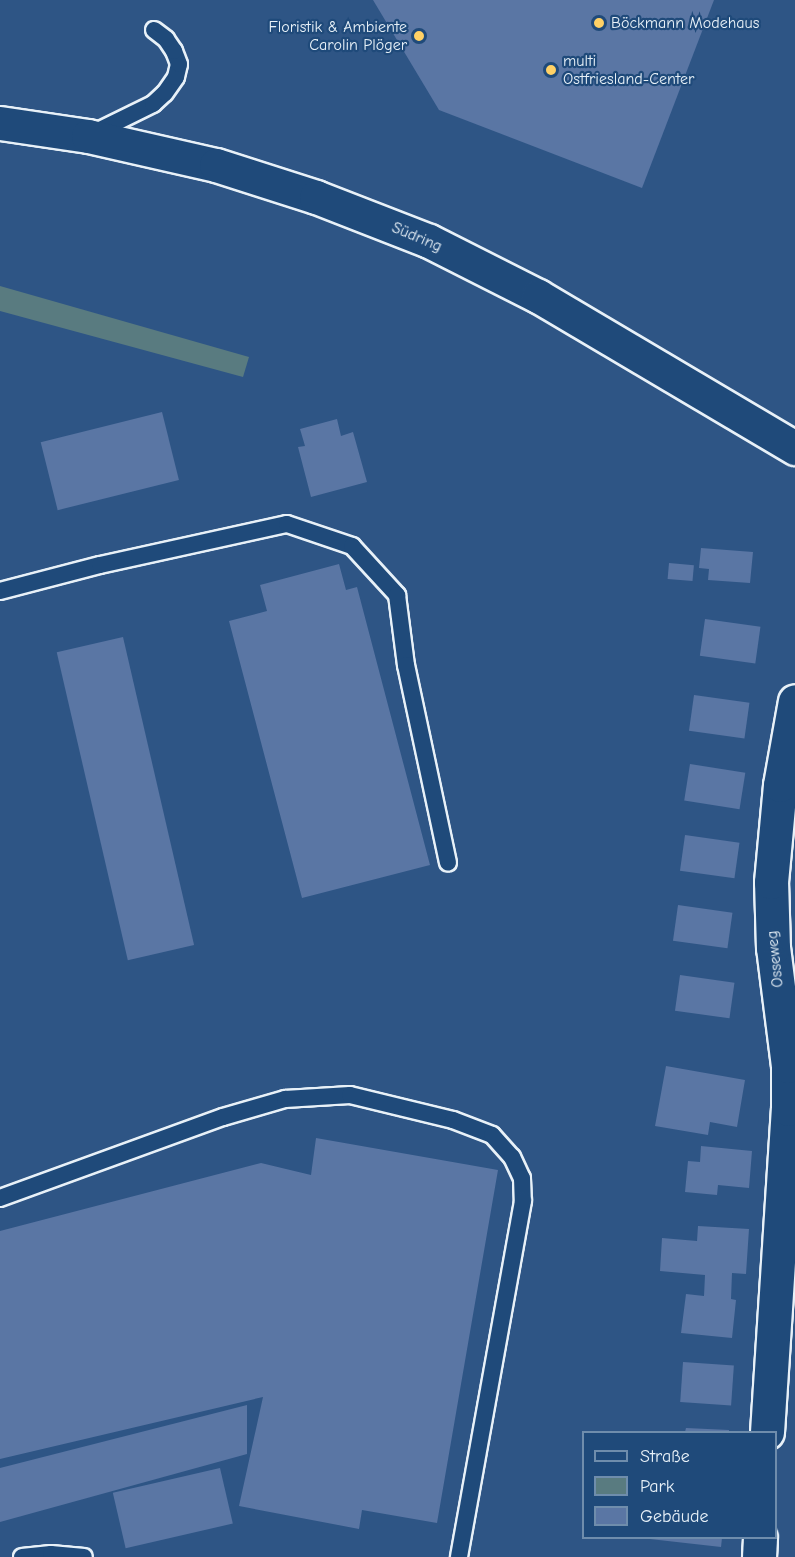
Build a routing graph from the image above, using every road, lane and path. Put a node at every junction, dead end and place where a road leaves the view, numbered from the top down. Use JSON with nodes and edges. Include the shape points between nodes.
{"nodes":[{"id":1,"x":154,"y":30,"type":"dead end"},
{"id":2,"x":0,"y":123,"type":"edge"},
{"id":3,"x":88,"y":136,"type":"junction"},
{"id":4,"x":795,"y":448,"type":"edge"},
{"id":5,"x":0,"y":591,"type":"edge"},
{"id":6,"x":795,"y":701,"type":"edge"},
{"id":7,"x":448,"y":863,"type":"dead end"},
{"id":8,"x":792,"y":1109,"type":"edge"},
{"id":9,"x":0,"y":1198,"type":"edge"},
{"id":10,"x":767,"y":1431,"type":"edge"},
{"id":11,"x":760,"y":1539,"type":"edge"},
{"id":12,"x":21,"y":1557,"type":"edge"},
{"id":13,"x":84,"y":1557,"type":"edge"},
{"id":14,"x":459,"y":1557,"type":"edge"},
{"id":15,"x":759,"y":1557,"type":"edge"}],
"edges":[{"from":1,"to":3,"type":"lane","via":[[174,51],[179,64],[176,77],[153,104]]},
{"from":2,"to":3,"type":"main road","name":"Südring"},
{"from":3,"to":4,"type":"main road","name":"Südring","via":[[227,169],[316,197],[429,241],[538,296]]},
{"from":5,"to":7,"type":"lane","via":[[287,524],[352,546],[397,595],[406,665]]},
{"from":6,"to":8,"type":"main road","name":"Osseweg","via":[[780,785],[771,882],[773,948]]},
{"from":8,"to":10,"type":"main road","name":"Osseweg"},
{"from":9,"to":14,"type":"lane","via":[[223,1117],[285,1099],[350,1095],[453,1120],[492,1136],[512,1157],[522,1178],[523,1201]]},
{"from":11,"to":15,"type":"main road"},
{"from":12,"to":13,"type":"lane"}]}
